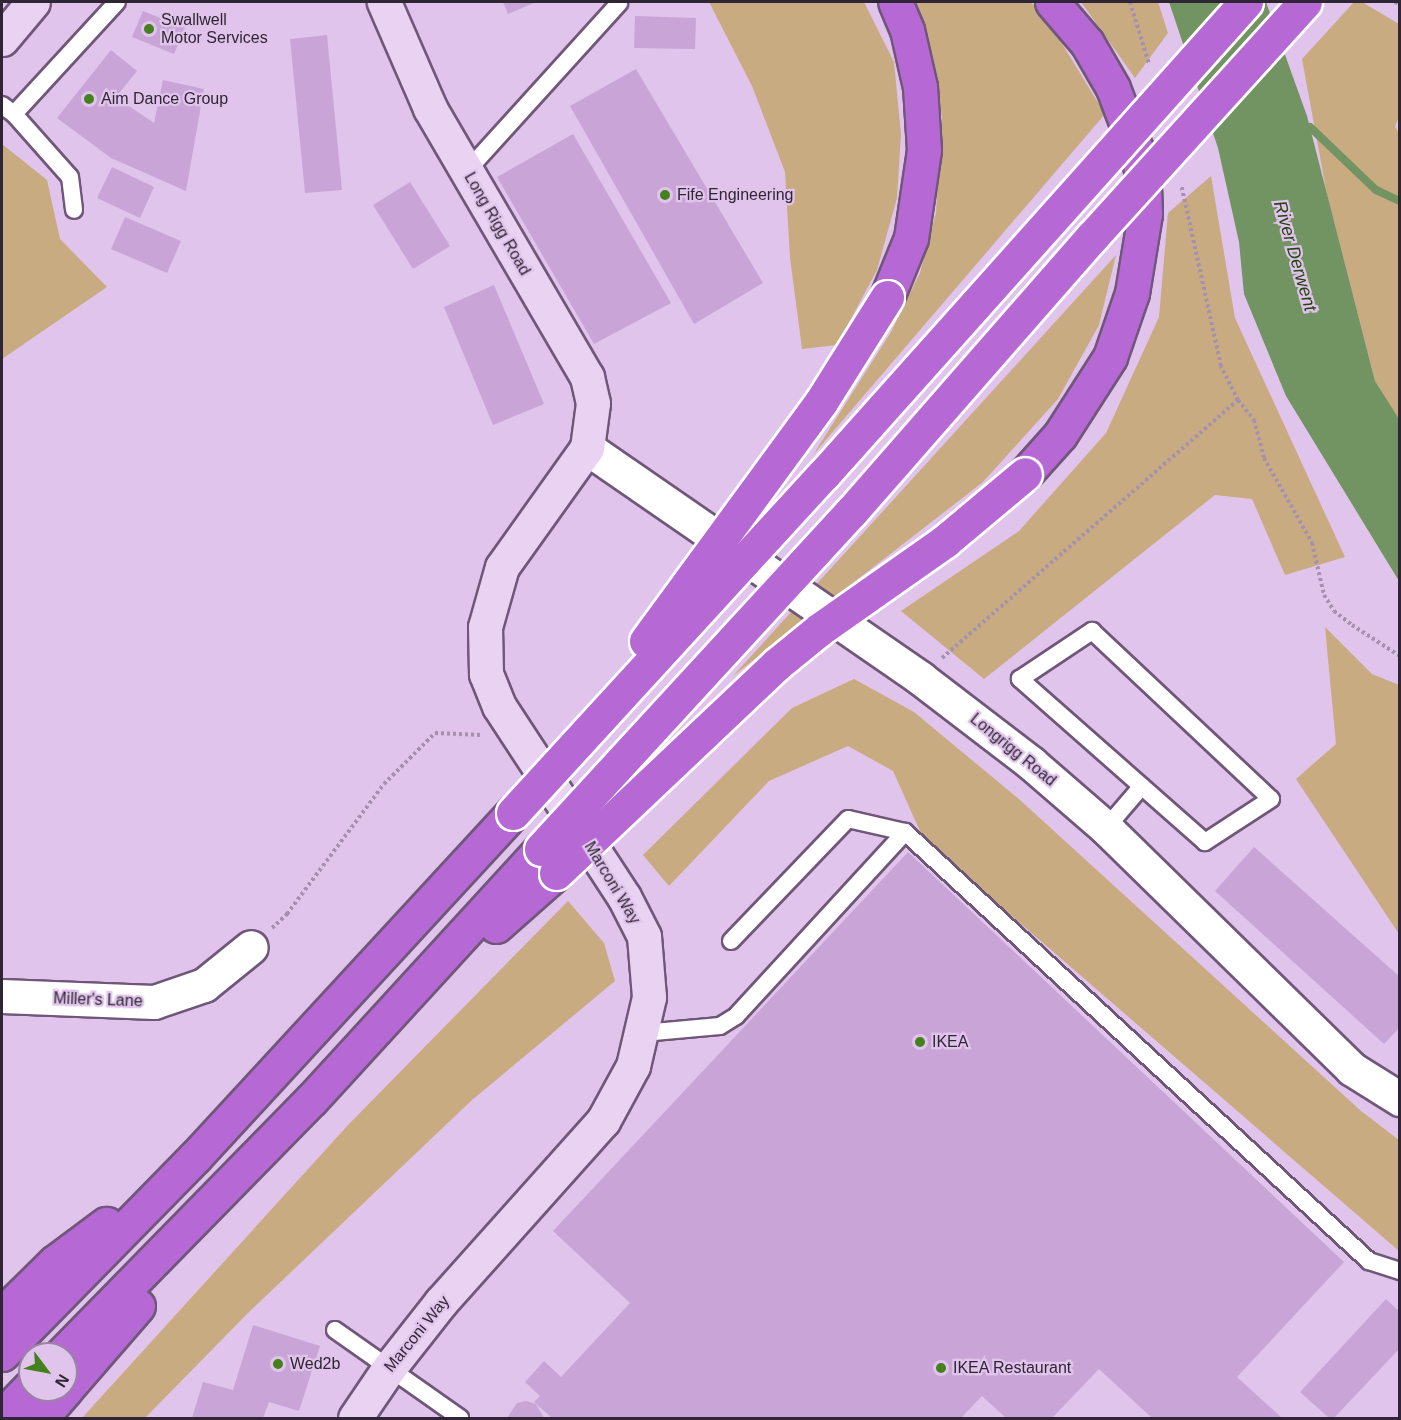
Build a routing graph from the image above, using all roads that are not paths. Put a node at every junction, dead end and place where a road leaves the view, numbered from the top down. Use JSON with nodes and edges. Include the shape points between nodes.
{"nodes":[{"id":1,"x":117,"y":2,"type":"edge"},
{"id":2,"x":384,"y":2,"type":"edge"},
{"id":3,"x":895,"y":2,"type":"edge"},
{"id":4,"x":1052,"y":2,"type":"edge"},
{"id":5,"x":1246,"y":2,"type":"edge"},
{"id":6,"x":1305,"y":2,"type":"edge"},
{"id":7,"x":619,"y":3,"type":"edge"},
{"id":8,"x":8,"y":109,"type":"edge"},
{"id":9,"x":466,"y":171,"type":"junction"},
{"id":10,"x":74,"y":210,"type":"dead end"},
{"id":11,"x":587,"y":448,"type":"junction"},
{"id":12,"x":565,"y":755,"type":"junction"},
{"id":13,"x":1142,"y":786,"type":"junction"},
{"id":14,"x":1106,"y":828,"type":"junction"},
{"id":15,"x":905,"y":832,"type":"junction"},
{"id":16,"x":548,"y":861,"type":"junction"},
{"id":17,"x":731,"y":942,"type":"dead end"},
{"id":18,"x":251,"y":947,"type":"road end"},
{"id":19,"x":2,"y":996,"type":"edge"},
{"id":20,"x":643,"y":1033,"type":"junction"},
{"id":21,"x":1400,"y":1099,"type":"edge"},
{"id":22,"x":196,"y":1156,"type":"junction"},
{"id":23,"x":199,"y":1215,"type":"junction"},
{"id":24,"x":1400,"y":1271,"type":"edge"},
{"id":25,"x":2,"y":1314,"type":"edge"},
{"id":26,"x":335,"y":1330,"type":"dead end"},
{"id":27,"x":74,"y":1342,"type":"edge"},
{"id":28,"x":2,"y":1354,"type":"edge"},
{"id":29,"x":389,"y":1368,"type":"junction"},
{"id":30,"x":78,"y":1376,"type":"edge"},
{"id":31,"x":18,"y":1399,"type":"edge"},
{"id":32,"x":55,"y":1402,"type":"edge"},
{"id":33,"x":2,"y":1416,"type":"edge"},
{"id":34,"x":40,"y":1419,"type":"edge"},
{"id":35,"x":355,"y":1419,"type":"edge"},
{"id":36,"x":460,"y":1419,"type":"edge"}],
"edges":[{"from":1,"to":8,"type":"lane"},
{"from":2,"to":9,"type":"street","name":"Long Rigg Road","via":[[430,108]]},
{"from":3,"to":12,"type":"highway","bridge":true,"via":[[907,30],[920,87],[924,150],[911,238],[887,297],[821,402]]},
{"from":4,"to":16,"type":"highway","bridge":true,"via":[[1088,43],[1118,98],[1144,183],[1145,214],[1132,293],[1110,357],[1074,416],[1025,474],[945,541],[820,629]]},
{"from":5,"to":12,"type":"highway","bridge":true,"via":[[824,474]]},
{"from":6,"to":16,"type":"highway","bridge":true,"via":[[1092,237]]},
{"from":7,"to":9,"type":"lane"},
{"from":8,"to":10,"type":"lane","via":[[70,177]]},
{"from":9,"to":11,"type":"street","name":"Long Rigg Road","via":[[587,377],[593,403]]},
{"from":11,"to":14,"type":"street","name":"Longrigg Road","via":[[920,678],[1031,763]]},
{"from":11,"to":20,"type":"street","name":"Marconi Way","via":[[514,547],[492,592],[483,649],[486,674],[499,706],[624,897],[644,936],[650,997]]},
{"from":12,"to":22,"type":"highway","bridge":true},
{"from":13,"to":13,"type":"lane","via":[[1020,679],[1092,631],[1271,799],[1205,842]]},
{"from":13,"to":14,"type":"lane"},
{"from":14,"to":21,"type":"street","name":"Longrigg Road","via":[[1352,1070]]},
{"from":15,"to":17,"type":"lane","via":[[848,819]]},
{"from":15,"to":20,"type":"lane","via":[[736,1016],[720,1026]]},
{"from":15,"to":24,"type":"lane","via":[[1369,1261]]},
{"from":16,"to":23,"type":"highway","via":[[364,1043]]},
{"from":18,"to":19,"type":"street","name":"Miller's Lane","via":[[204,985],[154,1002]]},
{"from":20,"to":29,"type":"street","name":"Marconi Way","via":[[619,1097],[588,1142],[492,1243]]},
{"from":22,"to":25,"type":"highway","via":[[55,1262]]},
{"from":22,"to":28,"type":"highway"},
{"from":23,"to":27,"type":"highway"},
{"from":23,"to":30,"type":"highway","via":[[136,1308]]},
{"from":26,"to":29,"type":"lane"},
{"from":29,"to":35,"type":"street","name":"Marconi Way"},
{"from":29,"to":36,"type":"lane"},
{"from":31,"to":33,"type":"highway"},
{"from":32,"to":34,"type":"highway"}]}
